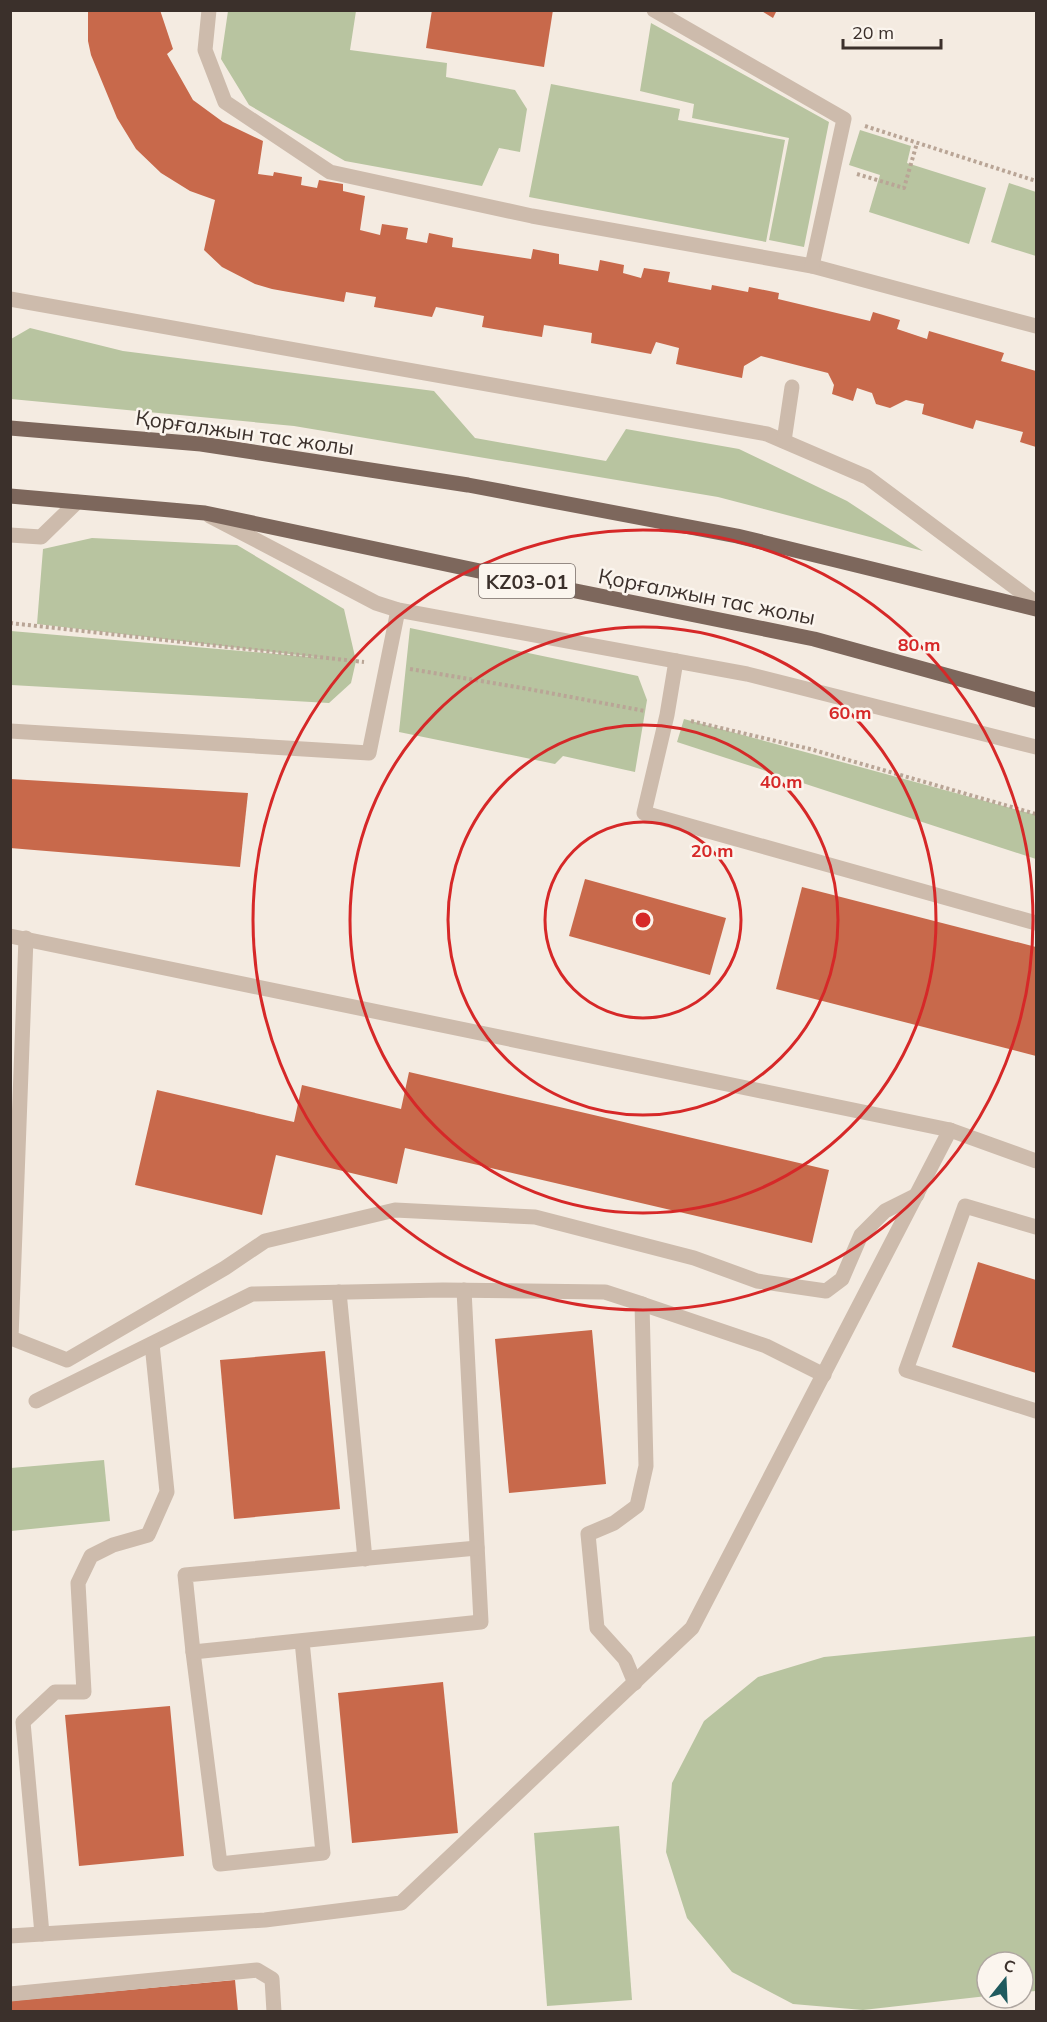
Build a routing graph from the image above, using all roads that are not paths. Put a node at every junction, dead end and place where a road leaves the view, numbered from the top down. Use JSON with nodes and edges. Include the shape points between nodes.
{"nodes":[{"id":1,"x":209,"y":10,"type":"edge"},
{"id":2,"x":654,"y":10,"type":"edge"},
{"id":3,"x":812,"y":266,"type":"junction"},
{"id":4,"x":10,"y":299,"type":"edge"},
{"id":5,"x":1036,"y":326,"type":"edge"},
{"id":6,"x":792,"y":387,"type":"dead end"},
{"id":7,"x":10,"y":428,"type":"edge"},
{"id":8,"x":784,"y":441,"type":"junction"},
{"id":9,"x":10,"y":496,"type":"edge"},
{"id":10,"x":77,"y":502,"type":"junction"},
{"id":11,"x":205,"y":513,"type":"junction"},
{"id":12,"x":10,"y":535,"type":"edge"},
{"id":13,"x":1036,"y":603,"type":"edge"},
{"id":14,"x":1036,"y":609,"type":"edge"},
{"id":15,"x":398,"y":610,"type":"junction"},
{"id":16,"x":675,"y":661,"type":"junction"},
{"id":17,"x":1036,"y":700,"type":"edge"},
{"id":18,"x":10,"y":731,"type":"edge"},
{"id":19,"x":1036,"y":747,"type":"edge"},
{"id":20,"x":1036,"y":922,"type":"edge"},
{"id":21,"x":18,"y":937,"type":"edge"},
{"id":22,"x":950,"y":1130,"type":"junction"},
{"id":23,"x":1036,"y":1161,"type":"edge"},
{"id":24,"x":917,"y":1195,"type":"junction"},
{"id":25,"x":1036,"y":1227,"type":"edge"},
{"id":26,"x":464,"y":1290,"type":"junction"},
{"id":27,"x":339,"y":1292,"type":"junction"},
{"id":28,"x":642,"y":1304,"type":"junction"},
{"id":29,"x":152,"y":1344,"type":"junction"},
{"id":30,"x":824,"y":1375,"type":"junction"},
{"id":31,"x":36,"y":1401,"type":"dead end"},
{"id":32,"x":1036,"y":1411,"type":"edge"},
{"id":33,"x":477,"y":1548,"type":"junction"},
{"id":34,"x":364,"y":1559,"type":"junction"},
{"id":35,"x":302,"y":1641,"type":"junction"},
{"id":36,"x":193,"y":1652,"type":"junction"},
{"id":37,"x":635,"y":1683,"type":"junction"},
{"id":38,"x":42,"y":1934,"type":"junction"},
{"id":39,"x":10,"y":1936,"type":"edge"},
{"id":40,"x":10,"y":1994,"type":"edge"},
{"id":41,"x":274,"y":2012,"type":"edge"}],
"edges":[{"from":1,"to":3,"type":"street","via":[[205,50],[225,102],[330,172],[532,216]]},
{"from":2,"to":3,"type":"street","via":[[844,119]]},
{"from":3,"to":5,"type":"street"},
{"from":4,"to":8,"type":"street","via":[[767,434]]},
{"from":6,"to":8,"type":"street"},
{"from":7,"to":14,"type":"main road","name":"Қорғалжын тас жолы","via":[[201,444],[468,485],[737,536]]},
{"from":8,"to":13,"type":"street","via":[[867,477]]},
{"from":9,"to":10,"type":"main road","name":"Қорғалжын тас жолы","number":"KZ03-01"},
{"from":10,"to":11,"type":"main road","name":"Қорғалжын тас жолы","number":"KZ03-01"},
{"from":10,"to":12,"type":"street","via":[[41,537]]},
{"from":11,"to":15,"type":"street","via":[[376,603]]},
{"from":11,"to":17,"type":"main road","name":"Қорғалжын тас жолы","number":"KZ03-01","via":[[814,639]]},
{"from":15,"to":16,"type":"street"},
{"from":15,"to":18,"type":"street","via":[[369,753]]},
{"from":16,"to":19,"type":"street","via":[[747,674]]},
{"from":16,"to":20,"type":"street","via":[[644,813]]},
{"from":21,"to":22,"type":"street"},
{"from":21,"to":24,"type":"street","via":[[11,1338],[67,1360],[265,1241],[395,1210],[535,1217],[694,1258],[757,1281],[826,1291],[842,1279],[861,1235],[885,1211]]},
{"from":22,"to":23,"type":"street"},
{"from":22,"to":24,"type":"street"},
{"from":24,"to":30,"type":"street"},
{"from":25,"to":32,"type":"street","via":[[965,1206],[906,1370]]},
{"from":26,"to":27,"type":"street"},
{"from":26,"to":28,"type":"street","via":[[605,1292]]},
{"from":26,"to":33,"type":"street"},
{"from":27,"to":29,"type":"street","via":[[252,1294]]},
{"from":27,"to":34,"type":"street"},
{"from":28,"to":30,"type":"street","via":[[766,1346]]},
{"from":28,"to":37,"type":"street","via":[[646,1466],[637,1506],[614,1523],[588,1534],[597,1628],[625,1659]]},
{"from":29,"to":31,"type":"street"},
{"from":29,"to":38,"type":"street","via":[[167,1492],[148,1535],[91,1556],[78,1583],[84,1692],[55,1692],[23,1722]]},
{"from":30,"to":37,"type":"street","via":[[692,1629]]},
{"from":33,"to":34,"type":"street"},
{"from":33,"to":35,"type":"street","via":[[481,1622]]},
{"from":34,"to":36,"type":"street","via":[[185,1575]]},
{"from":35,"to":36,"type":"street"},
{"from":35,"to":36,"type":"street","via":[[323,1852],[220,1864]]},
{"from":37,"to":38,"type":"street","via":[[401,1903],[265,1920]]},
{"from":38,"to":39,"type":"street"},
{"from":40,"to":41,"type":"street","via":[[257,1970],[272,1980]]}]}
